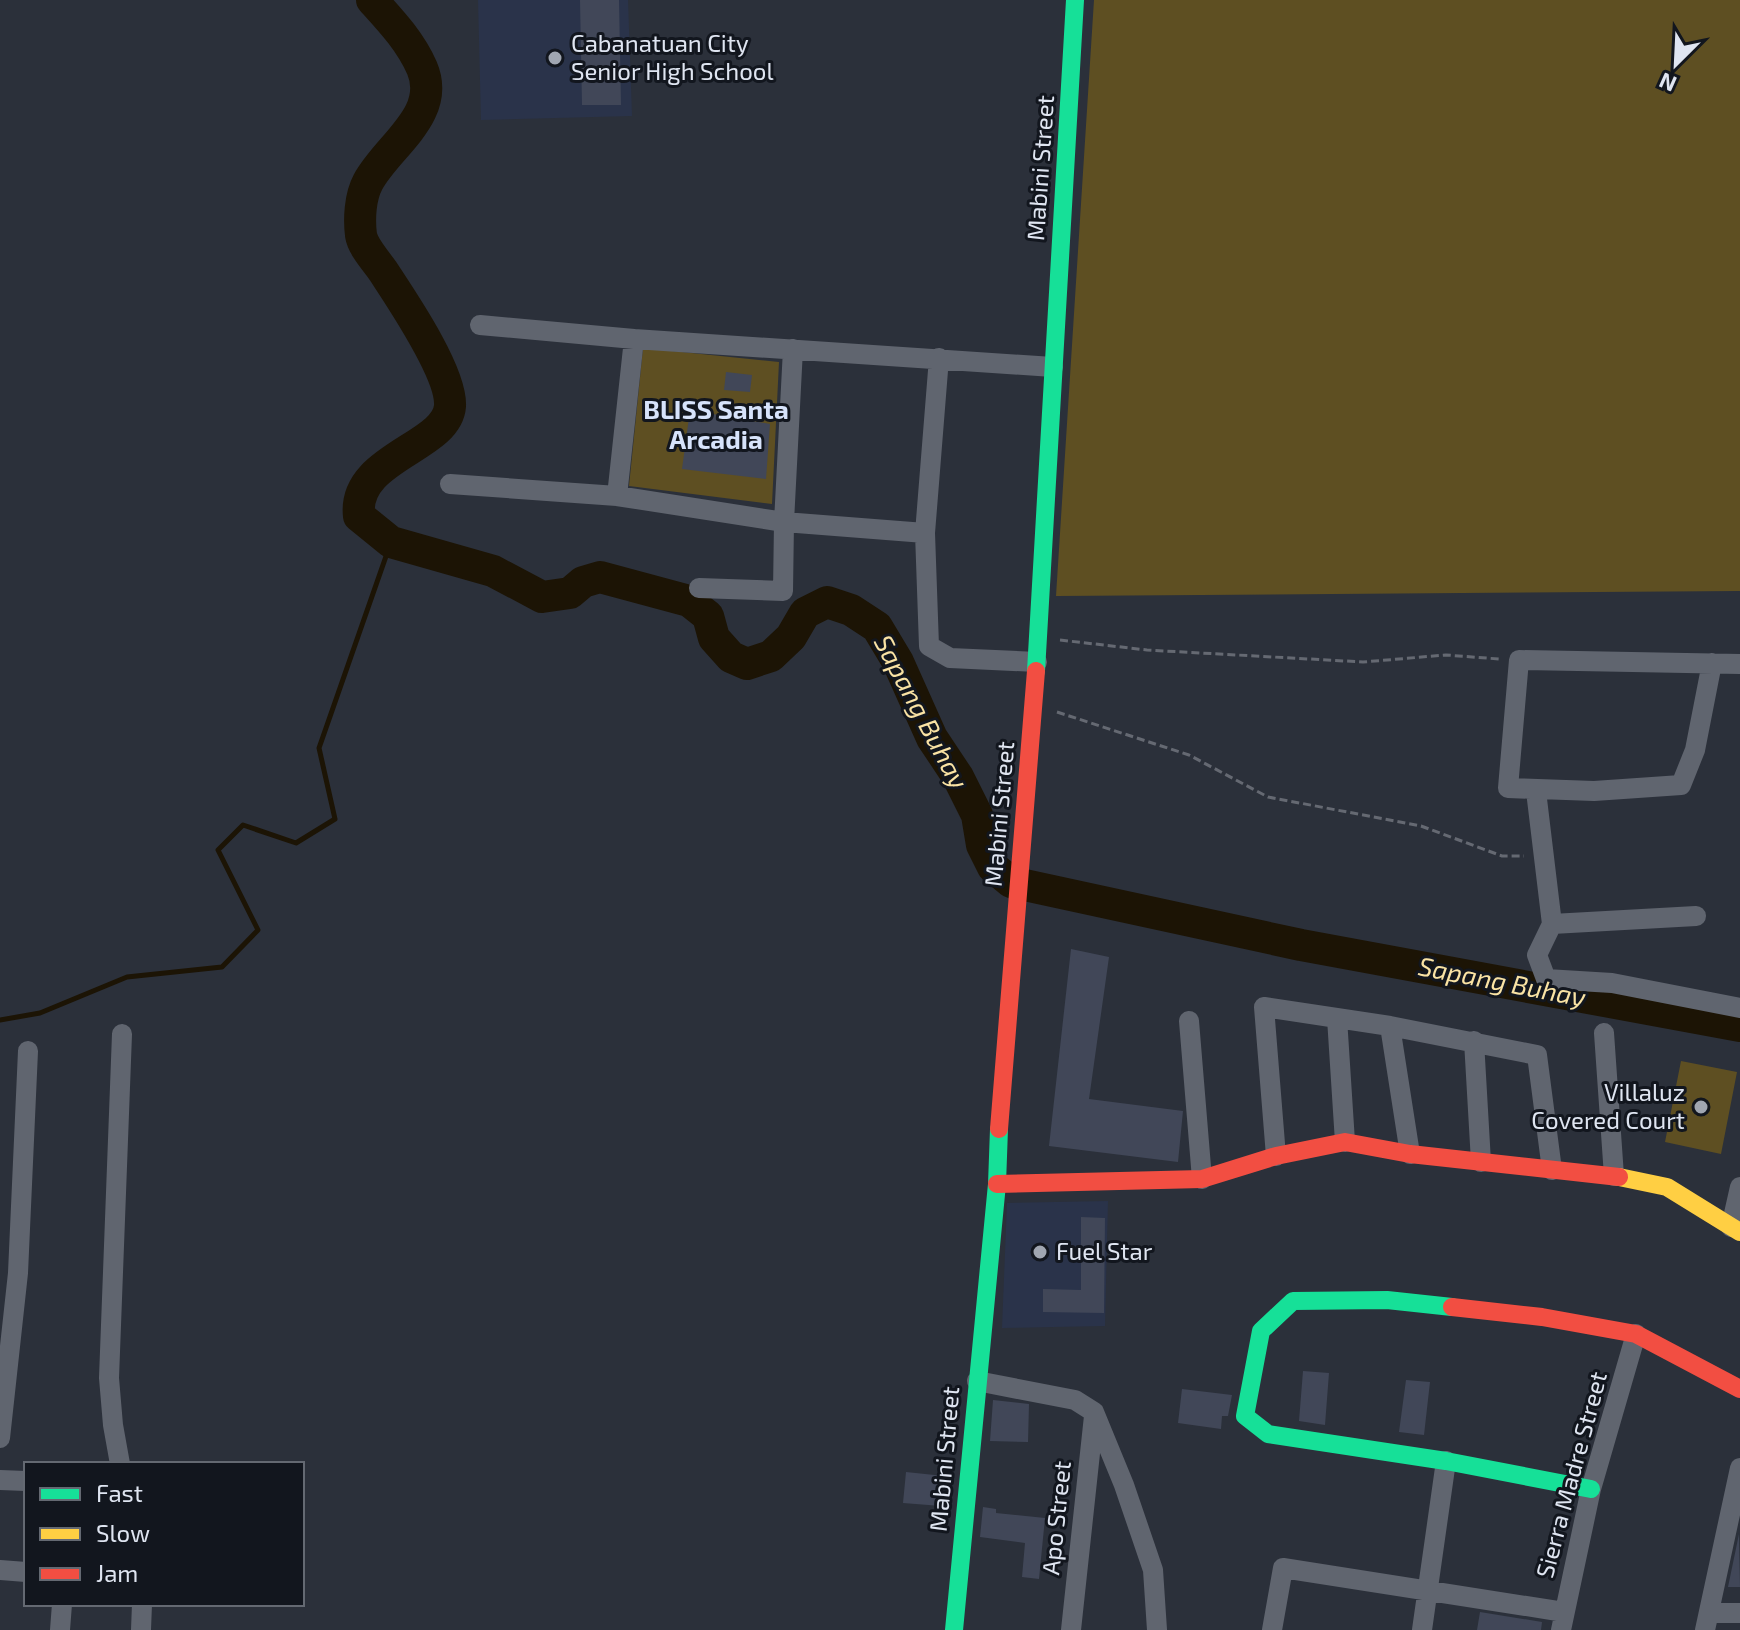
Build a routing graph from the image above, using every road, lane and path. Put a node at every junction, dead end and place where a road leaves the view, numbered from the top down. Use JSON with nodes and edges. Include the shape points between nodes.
{"nodes":[{"id":1,"x":1075,"y":0,"type":"edge"},
{"id":2,"x":480,"y":325,"type":"dead end"},
{"id":3,"x":634,"y":339,"type":"junction"},
{"id":4,"x":793,"y":349,"type":"junction"},
{"id":5,"x":939,"y":358,"type":"junction"},
{"id":6,"x":1053,"y":367,"type":"junction"},
{"id":7,"x":450,"y":484,"type":"dead end"},
{"id":8,"x":617,"y":496,"type":"junction"},
{"id":9,"x":784,"y":522,"type":"junction"},
{"id":10,"x":925,"y":533,"type":"junction"},
{"id":11,"x":699,"y":588,"type":"dead end"},
{"id":12,"x":1059,"y":640,"type":"dead end"},
{"id":13,"x":1519,"y":660,"type":"junction"},
{"id":14,"x":1037,"y":662,"type":"junction"},
{"id":15,"x":1712,"y":663,"type":"junction"},
{"id":16,"x":1740,"y":664,"type":"edge"},
{"id":17,"x":1053,"y":710,"type":"dead end"},
{"id":18,"x":1536,"y":791,"type":"junction"},
{"id":19,"x":1544,"y":855,"type":"junction"},
{"id":20,"x":1696,"y":916,"type":"dead end"},
{"id":21,"x":1552,"y":924,"type":"junction"},
{"id":22,"x":1740,"y":1008,"type":"edge"},
{"id":23,"x":1337,"y":1018,"type":"junction"},
{"id":24,"x":1189,"y":1021,"type":"dead end"},
{"id":25,"x":1390,"y":1026,"type":"junction"},
{"id":26,"x":1604,"y":1033,"type":"dead end"},
{"id":27,"x":122,"y":1034,"type":"dead end"},
{"id":28,"x":1474,"y":1041,"type":"junction"},
{"id":29,"x":28,"y":1051,"type":"dead end"},
{"id":30,"x":1345,"y":1142,"type":"junction"},
{"id":31,"x":1410,"y":1154,"type":"junction"},
{"id":32,"x":1276,"y":1156,"type":"junction"},
{"id":33,"x":1481,"y":1162,"type":"junction"},
{"id":34,"x":1552,"y":1170,"type":"junction"},
{"id":35,"x":1614,"y":1176,"type":"junction"},
{"id":36,"x":1202,"y":1179,"type":"junction"},
{"id":37,"x":997,"y":1184,"type":"junction"},
{"id":38,"x":1740,"y":1187,"type":"edge"},
{"id":39,"x":1736,"y":1230,"type":"edge"},
{"id":40,"x":9,"y":1273,"type":"edge"},
{"id":41,"x":1636,"y":1334,"type":"junction"},
{"id":42,"x":977,"y":1381,"type":"junction"},
{"id":43,"x":3,"y":1387,"type":"edge"},
{"id":44,"x":1740,"y":1389,"type":"edge"},
{"id":45,"x":1094,"y":1412,"type":"junction"},
{"id":46,"x":0,"y":1438,"type":"edge"},
{"id":47,"x":1446,"y":1461,"type":"junction"},
{"id":48,"x":120,"y":1462,"type":"edge"},
{"id":49,"x":1740,"y":1468,"type":"edge"},
{"id":50,"x":0,"y":1480,"type":"edge"},
{"id":51,"x":24,"y":1481,"type":"edge"},
{"id":52,"x":1591,"y":1489,"type":"junction"},
{"id":53,"x":0,"y":1570,"type":"edge"},
{"id":54,"x":24,"y":1572,"type":"edge"},
{"id":55,"x":1426,"y":1589,"type":"junction"},
{"id":56,"x":62,"y":1606,"type":"edge"},
{"id":57,"x":142,"y":1606,"type":"edge"},
{"id":58,"x":1740,"y":1613,"type":"edge"},
{"id":59,"x":1562,"y":1621,"type":"edge"},
{"id":60,"x":1707,"y":1621,"type":"edge"},
{"id":61,"x":60,"y":1630,"type":"edge"},
{"id":62,"x":141,"y":1630,"type":"edge"},
{"id":63,"x":954,"y":1630,"type":"edge"},
{"id":64,"x":1071,"y":1630,"type":"edge"},
{"id":65,"x":1157,"y":1630,"type":"edge"},
{"id":66,"x":1272,"y":1630,"type":"edge"},
{"id":67,"x":1422,"y":1630,"type":"edge"}],
"edges":[{"from":1,"to":6,"type":"street","name":"Mabini Street"},
{"from":2,"to":3,"type":"street"},
{"from":3,"to":4,"type":"street"},
{"from":3,"to":8,"type":"street"},
{"from":4,"to":5,"type":"street"},
{"from":4,"to":9,"type":"street"},
{"from":5,"to":6,"type":"street"},
{"from":5,"to":10,"type":"street"},
{"from":6,"to":14,"type":"street","name":"Mabini Street"},
{"from":7,"to":8,"type":"street"},
{"from":8,"to":9,"type":"street"},
{"from":9,"to":10,"type":"street"},
{"from":9,"to":11,"type":"street","via":[[783,591]]},
{"from":10,"to":14,"type":"street","via":[[929,646],[950,658]]},
{"from":12,"to":13,"type":"path","via":[[1363,662],[1446,655]]},
{"from":13,"to":15,"type":"street"},
{"from":13,"to":18,"type":"street","via":[[1508,788]]},
{"from":14,"to":37,"type":"street","name":"Mabini Street"},
{"from":15,"to":16,"type":"street"},
{"from":15,"to":18,"type":"street","via":[[1695,750],[1681,785]]},
{"from":17,"to":19,"type":"path","via":[[1189,755],[1268,797],[1421,826],[1502,856]]},
{"from":18,"to":19,"type":"street"},
{"from":19,"to":21,"type":"street"},
{"from":20,"to":21,"type":"street"},
{"from":21,"to":22,"type":"street","via":[[1537,955],[1546,979],[1612,983]]},
{"from":23,"to":25,"type":"street"},
{"from":23,"to":30,"type":"street"},
{"from":23,"to":32,"type":"street","via":[[1264,1007]]},
{"from":24,"to":36,"type":"street"},
{"from":25,"to":28,"type":"street"},
{"from":25,"to":31,"type":"street"},
{"from":26,"to":35,"type":"street"},
{"from":27,"to":48,"type":"street","via":[[109,1378]]},
{"from":28,"to":33,"type":"street"},
{"from":28,"to":34,"type":"street","via":[[1537,1055]]},
{"from":29,"to":40,"type":"street"},
{"from":30,"to":31,"type":"street"},
{"from":30,"to":32,"type":"street"},
{"from":31,"to":33,"type":"street"},
{"from":32,"to":36,"type":"street"},
{"from":33,"to":34,"type":"street"},
{"from":34,"to":35,"type":"street"},
{"from":35,"to":39,"type":"street","via":[[1667,1187]]},
{"from":36,"to":37,"type":"street"},
{"from":37,"to":42,"type":"street","name":"Mabini Street"},
{"from":38,"to":39,"type":"street"},
{"from":40,"to":43,"type":"street"},
{"from":41,"to":44,"type":"street"},
{"from":41,"to":47,"type":"street","via":[[1542,1317],[1387,1300],[1293,1301],[1261,1331],[1245,1416],[1268,1434]]},
{"from":41,"to":52,"type":"street","name":"Sierra Madre Street"},
{"from":42,"to":45,"type":"street","via":[[1075,1400]]},
{"from":42,"to":63,"type":"street","name":"Mabini Street"},
{"from":43,"to":46,"type":"street"},
{"from":45,"to":64,"type":"street","name":"Apo Street"},
{"from":45,"to":65,"type":"street","via":[[1153,1570]]},
{"from":47,"to":52,"type":"street"},
{"from":47,"to":55,"type":"street"},
{"from":49,"to":60,"type":"street"},
{"from":50,"to":51,"type":"street"},
{"from":52,"to":59,"type":"street","name":"Sierra Madre Street"},
{"from":53,"to":54,"type":"street"},
{"from":55,"to":59,"type":"street"},
{"from":55,"to":66,"type":"street","via":[[1283,1568]]},
{"from":55,"to":67,"type":"street"},
{"from":56,"to":61,"type":"street"},
{"from":57,"to":62,"type":"street"},
{"from":58,"to":60,"type":"street"}]}
